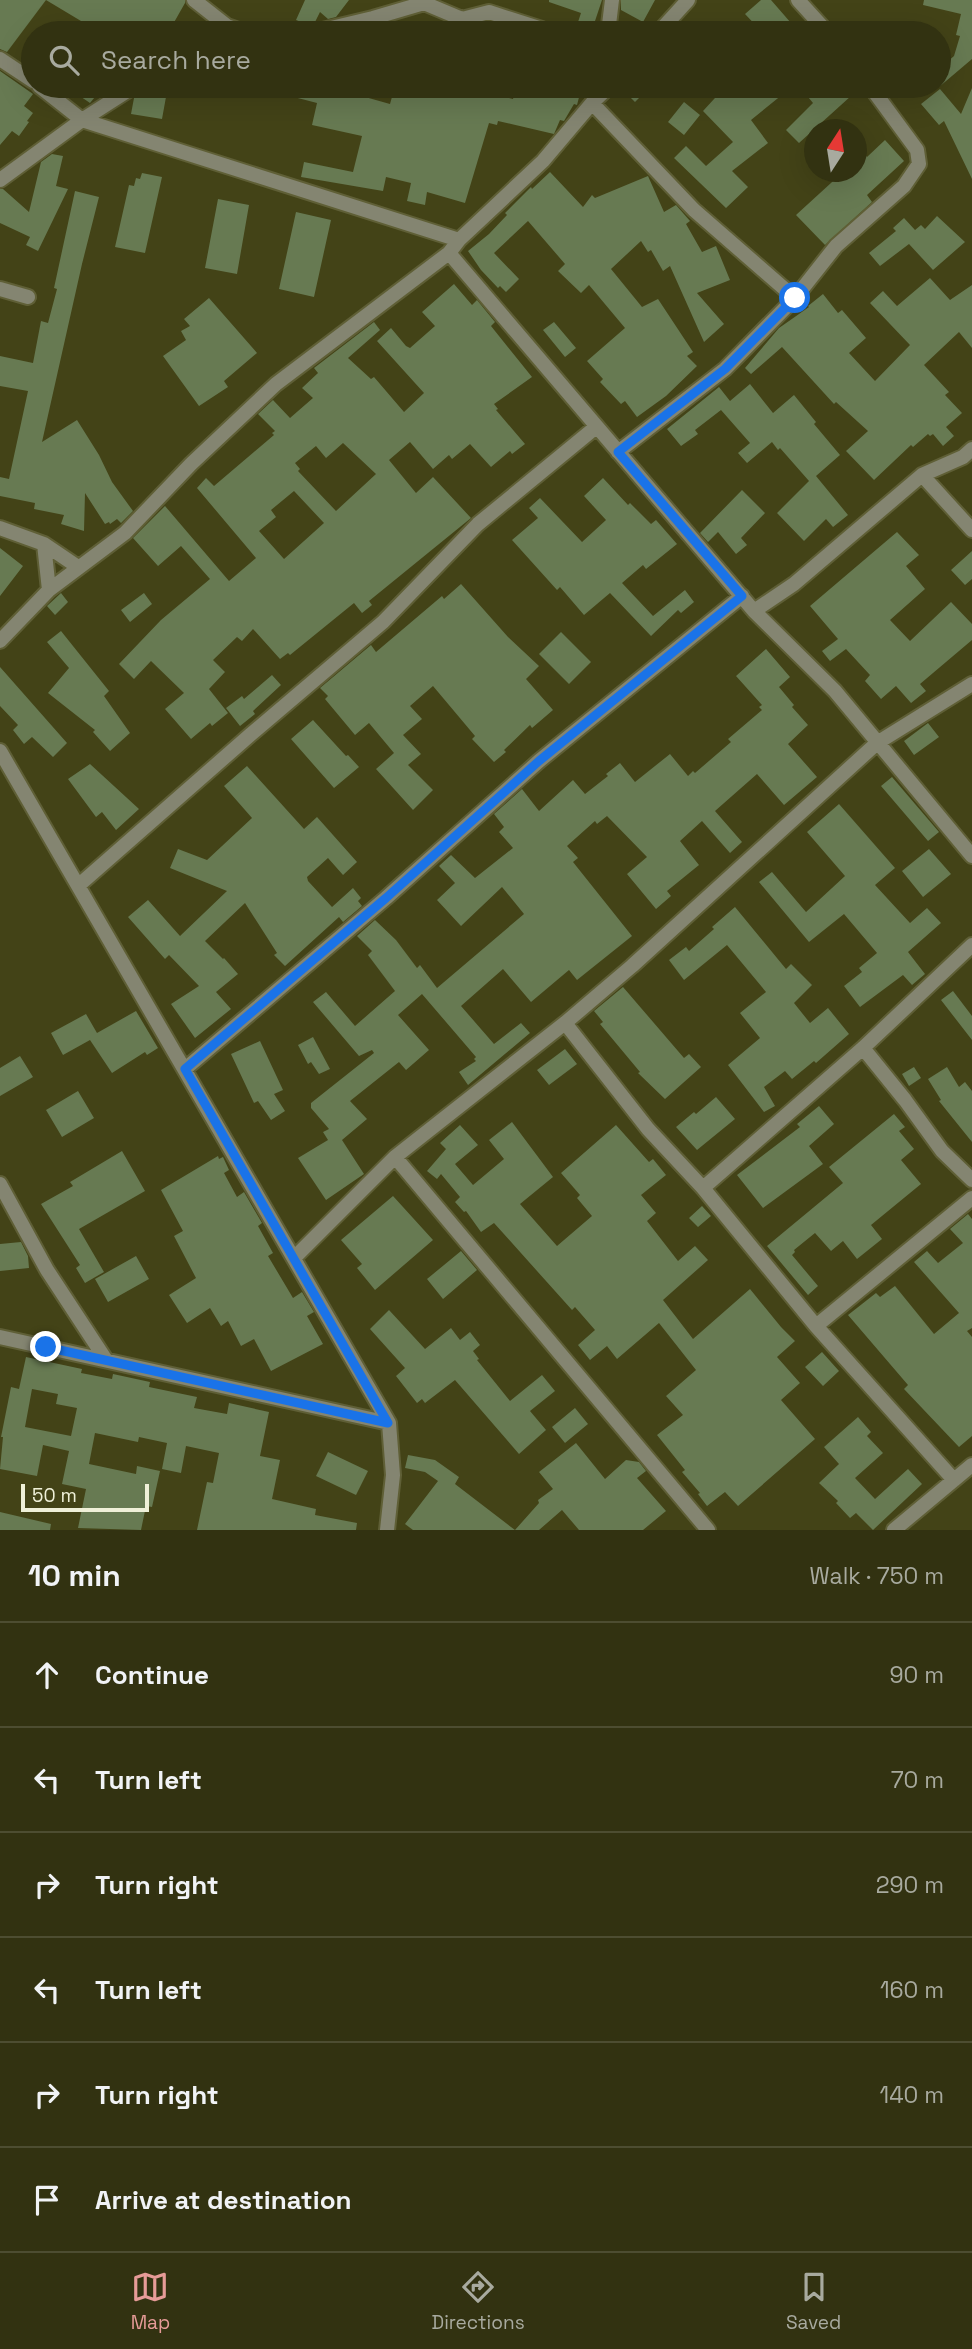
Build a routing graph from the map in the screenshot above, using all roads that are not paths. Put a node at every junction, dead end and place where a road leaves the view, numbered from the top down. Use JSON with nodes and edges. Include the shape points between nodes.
{"nodes":[{"id":1,"x":194,"y":0,"type":"edge"},
{"id":2,"x":612,"y":0,"type":"edge"},
{"id":3,"x":688,"y":0,"type":"edge"},
{"id":4,"x":798,"y":0,"type":"edge"},
{"id":5,"x":426,"y":1,"type":"edge"},
{"id":6,"x":214,"y":21,"type":"edge"},
{"id":7,"x":360,"y":21,"type":"edge"},
{"id":8,"x":517,"y":21,"type":"edge"},
{"id":9,"x":609,"y":21,"type":"edge"},
{"id":10,"x":669,"y":21,"type":"edge"},
{"id":11,"x":817,"y":21,"type":"edge"},
{"id":12,"x":0,"y":59,"type":"edge"},
{"id":13,"x":21,"y":73,"type":"edge"},
{"id":14,"x":54,"y":98,"type":"edge"},
{"id":15,"x":116,"y":98,"type":"edge"},
{"id":16,"x":597,"y":98,"type":"edge"},
{"id":17,"x":879,"y":98,"type":"edge"},
{"id":18,"x":592,"y":103,"type":"junction"},
{"id":19,"x":82,"y":120,"type":"junction"},
{"id":20,"x":0,"y":180,"type":"edge"},
{"id":21,"x":458,"y":240,"type":"junction"},
{"id":22,"x":449,"y":253,"type":"junction"},
{"id":23,"x":0,"y":289,"type":"edge"},
{"id":24,"x":28,"y":297,"type":"dead end"},
{"id":25,"x":795,"y":298,"type":"junction"},
{"id":26,"x":596,"y":428,"type":"junction"},
{"id":27,"x":972,"y":449,"type":"edge"},
{"id":28,"x":618,"y":452,"type":"junction"},
{"id":29,"x":922,"y":475,"type":"junction"},
{"id":30,"x":0,"y":528,"type":"edge"},
{"id":31,"x":972,"y":530,"type":"edge"},
{"id":32,"x":44,"y":544,"type":"junction"},
{"id":33,"x":78,"y":567,"type":"junction"},
{"id":34,"x":49,"y":590,"type":"junction"},
{"id":35,"x":742,"y":596,"type":"junction"},
{"id":36,"x":754,"y":611,"type":"junction"},
{"id":37,"x":0,"y":641,"type":"edge"},
{"id":38,"x":972,"y":684,"type":"edge"},
{"id":39,"x":877,"y":743,"type":"junction"},
{"id":40,"x":0,"y":751,"type":"edge"},
{"id":41,"x":972,"y":856,"type":"edge"},
{"id":42,"x":79,"y":885,"type":"junction"},
{"id":43,"x":972,"y":945,"type":"edge"},
{"id":44,"x":565,"y":1023,"type":"junction"},
{"id":45,"x":863,"y":1048,"type":"junction"},
{"id":46,"x":185,"y":1069,"type":"junction"},
{"id":47,"x":395,"y":1157,"type":"junction"},
{"id":48,"x":972,"y":1180,"type":"edge"},
{"id":49,"x":0,"y":1184,"type":"edge"},
{"id":50,"x":703,"y":1188,"type":"junction"},
{"id":51,"x":972,"y":1198,"type":"edge"},
{"id":52,"x":294,"y":1258,"type":"junction"},
{"id":53,"x":816,"y":1326,"type":"junction"},
{"id":54,"x":0,"y":1337,"type":"edge"},
{"id":55,"x":106,"y":1360,"type":"junction"},
{"id":56,"x":388,"y":1423,"type":"junction"},
{"id":57,"x":972,"y":1465,"type":"edge"},
{"id":58,"x":954,"y":1480,"type":"junction"},
{"id":59,"x":387,"y":1530,"type":"edge"},
{"id":60,"x":708,"y":1530,"type":"edge"},
{"id":61,"x":894,"y":1530,"type":"edge"}],
"edges":[{"from":1,"to":6,"type":"street"},
{"from":2,"to":9,"type":"street"},
{"from":3,"to":10,"type":"street"},
{"from":4,"to":11,"type":"street"},
{"from":5,"to":7,"type":"street"},
{"from":5,"to":8,"type":"street","via":[[462,19],[489,12]]},
{"from":12,"to":13,"type":"street"},
{"from":14,"to":19,"type":"street"},
{"from":15,"to":19,"type":"street"},
{"from":16,"to":18,"type":"street"},
{"from":17,"to":25,"type":"street","via":[[917,150],[919,164],[904,186],[836,246]]},
{"from":18,"to":21,"type":"street","via":[[543,161]]},
{"from":18,"to":25,"type":"street","via":[[694,210]]},
{"from":19,"to":20,"type":"street"},
{"from":19,"to":21,"type":"street"},
{"from":21,"to":22,"type":"street"},
{"from":22,"to":26,"type":"street"},
{"from":22,"to":33,"type":"street","via":[[276,384],[125,533]]},
{"from":23,"to":24,"type":"street"},
{"from":25,"to":28,"type":"street","via":[[725,369]]},
{"from":26,"to":28,"type":"street"},
{"from":26,"to":42,"type":"street","via":[[478,524],[383,622]]},
{"from":27,"to":29,"type":"street"},
{"from":28,"to":35,"type":"street"},
{"from":29,"to":31,"type":"street"},
{"from":29,"to":36,"type":"street","via":[[794,584]]},
{"from":30,"to":32,"type":"street"},
{"from":32,"to":33,"type":"street"},
{"from":32,"to":34,"type":"street"},
{"from":33,"to":34,"type":"street"},
{"from":34,"to":37,"type":"street"},
{"from":35,"to":36,"type":"street"},
{"from":35,"to":46,"type":"street","via":[[539,761]]},
{"from":36,"to":39,"type":"street","via":[[835,691]]},
{"from":38,"to":39,"type":"street"},
{"from":39,"to":41,"type":"street"},
{"from":39,"to":44,"type":"street"},
{"from":40,"to":42,"type":"street"},
{"from":42,"to":46,"type":"street"},
{"from":43,"to":45,"type":"street"},
{"from":44,"to":47,"type":"street"},
{"from":44,"to":50,"type":"street","via":[[648,1129]]},
{"from":45,"to":48,"type":"street","via":[[942,1151]]},
{"from":45,"to":50,"type":"street"},
{"from":46,"to":52,"type":"street"},
{"from":47,"to":52,"type":"street"},
{"from":47,"to":60,"type":"street"},
{"from":49,"to":55,"type":"street","via":[[47,1270]]},
{"from":50,"to":53,"type":"street"},
{"from":51,"to":53,"type":"street"},
{"from":52,"to":56,"type":"street"},
{"from":53,"to":58,"type":"street"},
{"from":54,"to":55,"type":"street"},
{"from":55,"to":56,"type":"street"},
{"from":56,"to":59,"type":"street","via":[[393,1475]]},
{"from":57,"to":58,"type":"street"},
{"from":58,"to":61,"type":"street"}]}
